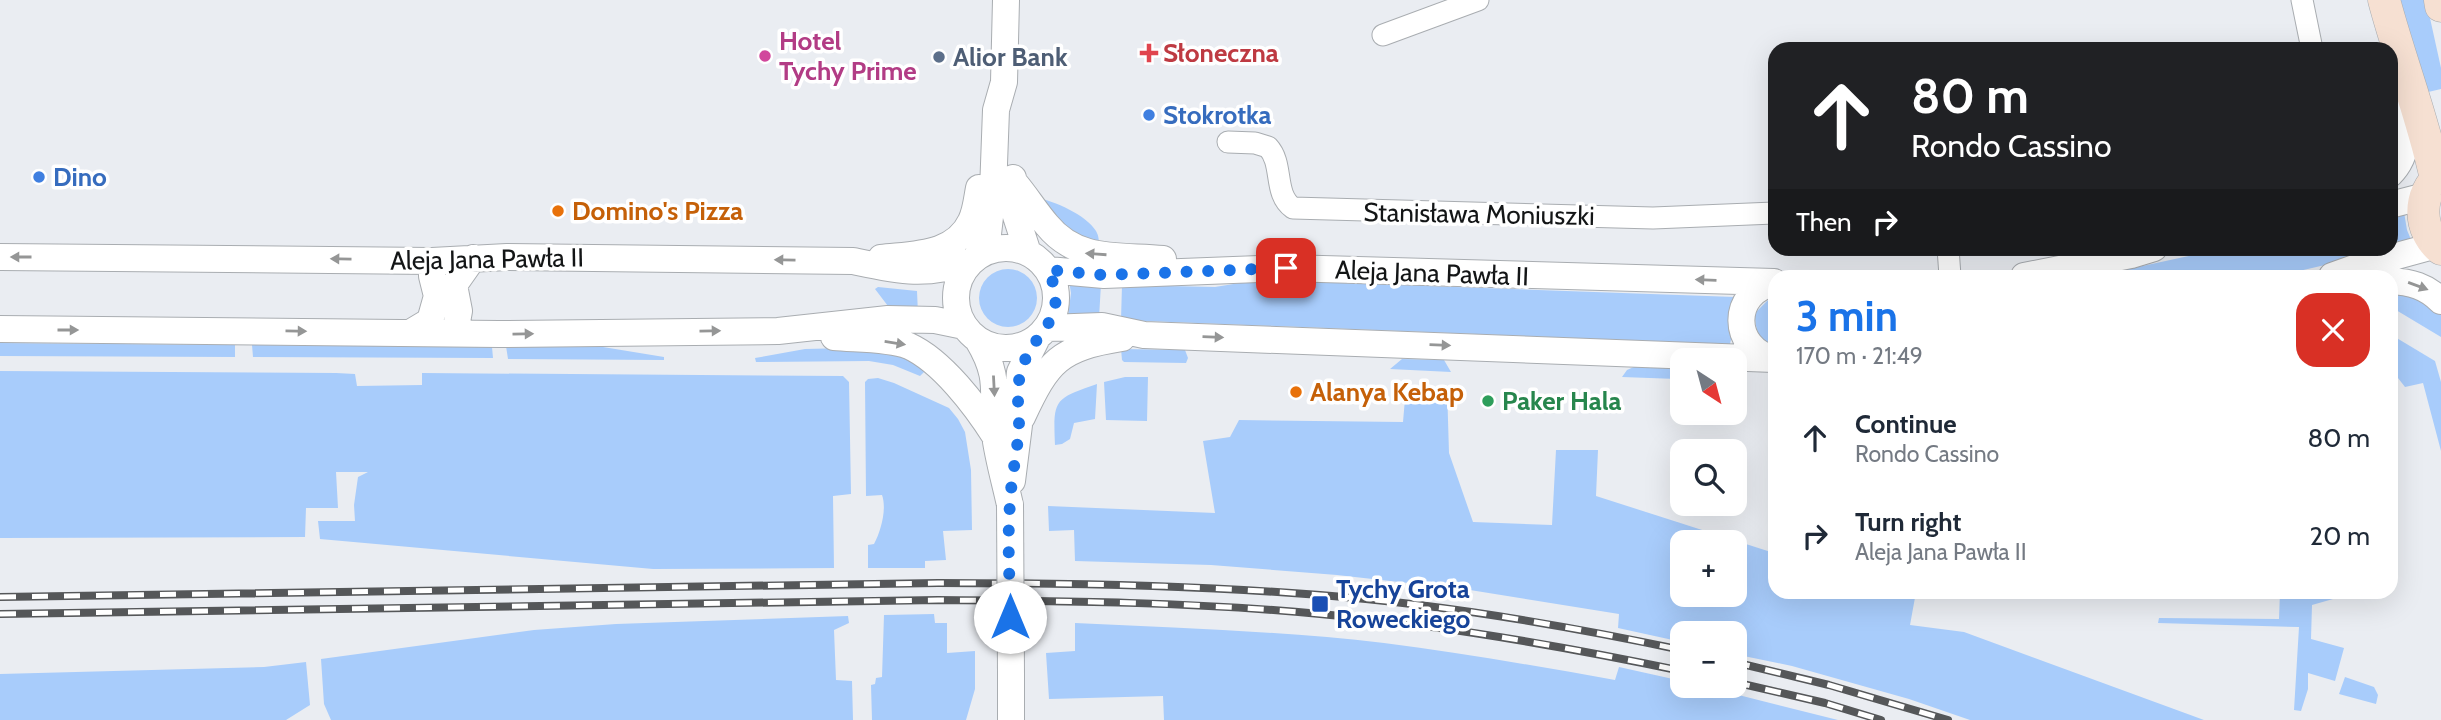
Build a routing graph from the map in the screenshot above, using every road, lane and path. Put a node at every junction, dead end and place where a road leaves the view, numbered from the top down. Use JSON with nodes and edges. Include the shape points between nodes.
{"nodes":[{"id":1,"x":1006,"y":0,"type":"edge"},
{"id":2,"x":1478,"y":0,"type":"edge"},
{"id":3,"x":2301,"y":0,"type":"edge"},
{"id":4,"x":2384,"y":0,"type":"edge"},
{"id":5,"x":2440,"y":0,"type":"edge"},
{"id":6,"x":2441,"y":6,"type":"edge"},
{"id":7,"x":1383,"y":34,"type":"dead end"},
{"id":8,"x":2310,"y":42,"type":"edge"},
{"id":9,"x":2396,"y":42,"type":"edge"},
{"id":10,"x":2398,"y":51,"type":"edge"},
{"id":11,"x":2401,"y":62,"type":"junction"},
{"id":12,"x":1004,"y":82,"type":"junction"},
{"id":13,"x":1228,"y":142,"type":"dead end"},
{"id":14,"x":995,"y":155,"type":"junction"},
{"id":15,"x":2398,"y":164,"type":"edge"},
{"id":16,"x":1014,"y":182,"type":"junction"},
{"id":17,"x":2434,"y":183,"type":"edge"},
{"id":18,"x":2398,"y":201,"type":"edge"},
{"id":19,"x":1768,"y":213,"type":"edge"},
{"id":20,"x":2439,"y":247,"type":"edge"},
{"id":21,"x":2123,"y":256,"type":"edge"},
{"id":22,"x":2132,"y":256,"type":"edge"},
{"id":23,"x":0,"y":257,"type":"edge"},
{"id":24,"x":473,"y":258,"type":"junction"},
{"id":25,"x":974,"y":259,"type":"junction"},
{"id":26,"x":853,"y":261,"type":"junction"},
{"id":27,"x":1038,"y":261,"type":"junction"},
{"id":28,"x":432,"y":268,"type":"junction"},
{"id":29,"x":1286,"y":268,"type":"junction"},
{"id":30,"x":2054,"y":270,"type":"edge"},
{"id":31,"x":2101,"y":270,"type":"edge"},
{"id":32,"x":2349,"y":270,"type":"edge"},
{"id":33,"x":2398,"y":282,"type":"edge"},
{"id":34,"x":1768,"y":283,"type":"edge"},
{"id":35,"x":1768,"y":285,"type":"edge"},
{"id":36,"x":2441,"y":301,"type":"edge"},
{"id":37,"x":457,"y":322,"type":"junction"},
{"id":38,"x":0,"y":330,"type":"edge"},
{"id":39,"x":778,"y":331,"type":"junction"},
{"id":40,"x":410,"y":332,"type":"junction"},
{"id":41,"x":971,"y":333,"type":"junction"},
{"id":42,"x":1041,"y":334,"type":"junction"},
{"id":43,"x":1144,"y":335,"type":"junction"},
{"id":44,"x":1768,"y":357,"type":"edge"},
{"id":45,"x":1768,"y":359,"type":"edge"},
{"id":46,"x":1007,"y":430,"type":"junction"},
{"id":47,"x":1011,"y":720,"type":"edge"}],
"edges":[{"from":1,"to":12,"type":"street"},
{"from":2,"to":7,"type":"street"},
{"from":3,"to":8,"type":"street"},
{"from":4,"to":9,"type":"main road"},
{"from":5,"to":6,"type":"main road"},
{"from":10,"to":11,"type":"main road"},
{"from":11,"to":15,"type":"street","via":[[2409,114],[2407,140]]},
{"from":11,"to":17,"type":"main road","via":[[2427,136]]},
{"from":12,"to":14,"type":"street","via":[[996,110]]},
{"from":12,"to":16,"type":"street"},
{"from":13,"to":19,"type":"street","name":"Stanisława Moniuszki","via":[[1268,146],[1277,161],[1284,199],[1293,208],[1653,218]]},
{"from":14,"to":25,"type":"street","via":[[988,234]]},
{"from":14,"to":26,"type":"street","via":[[981,181],[972,220],[954,242],[932,252]]},
{"from":16,"to":27,"type":"street","via":[[1015,213]]},
{"from":29,"to":16,"type":"street","one_way":true,"via":[[1083,253],[1056,236]]},
{"from":17,"to":18,"type":"street"},
{"from":17,"to":20,"type":"main road","via":[[2424,222]]},
{"from":20,"to":32,"type":"street"},
{"from":21,"to":30,"type":"street"},
{"from":22,"to":31,"type":"street"},
{"from":28,"to":23,"type":"street","name":"Aleja Jana Pawła II","one_way":true,"via":[[227,258]]},
{"from":26,"to":24,"type":"street","name":"Aleja Jana Pawła II","one_way":true},
{"from":24,"to":28,"type":"street","name":"Aleja Jana Pawła II"},
{"from":24,"to":37,"type":"street","via":[[454,285]]},
{"from":25,"to":26,"type":"street","name":"Aleja Jana Pawła II","via":[[922,273]]},
{"from":25,"to":27,"type":"street","via":[[1015,248]]},
{"from":25,"to":41,"type":"street","via":[[961,275],[956,292],[957,310]]},
{"from":27,"to":29,"type":"street","name":"Aleja Jana Pawła II","via":[[1104,275]]},
{"from":27,"to":42,"type":"street","via":[[1054,284],[1057,299],[1054,314]]},
{"from":28,"to":40,"type":"street","via":[[437,296],[430,321]]},
{"from":34,"to":29,"type":"street","name":"Aleja Jana Pawła II","one_way":true},
{"from":33,"to":36,"type":"street","one_way":true,"via":[[2431,291]]},
{"from":35,"to":44,"type":"street","via":[[1751,296],[1741,320],[1750,345]]},
{"from":37,"to":39,"type":"street","one_way":true},
{"from":37,"to":40,"type":"street"},
{"from":38,"to":40,"type":"street","one_way":true},
{"from":39,"to":41,"type":"street","via":[[888,319],[935,320]]},
{"from":39,"to":46,"type":"street","one_way":true,"via":[[908,346]]},
{"from":41,"to":42,"type":"street","via":[[991,347],[1006,349],[1022,346]]},
{"from":41,"to":46,"type":"street","one_way":true,"via":[[990,360]]},
{"from":42,"to":43,"type":"street","via":[[1102,326]]},
{"from":42,"to":46,"type":"street","via":[[1020,372]]},
{"from":43,"to":45,"type":"street","one_way":true},
{"from":43,"to":46,"type":"street","via":[[1102,341],[1058,360]]},
{"from":46,"to":47,"type":"street","bridge":true}]}
